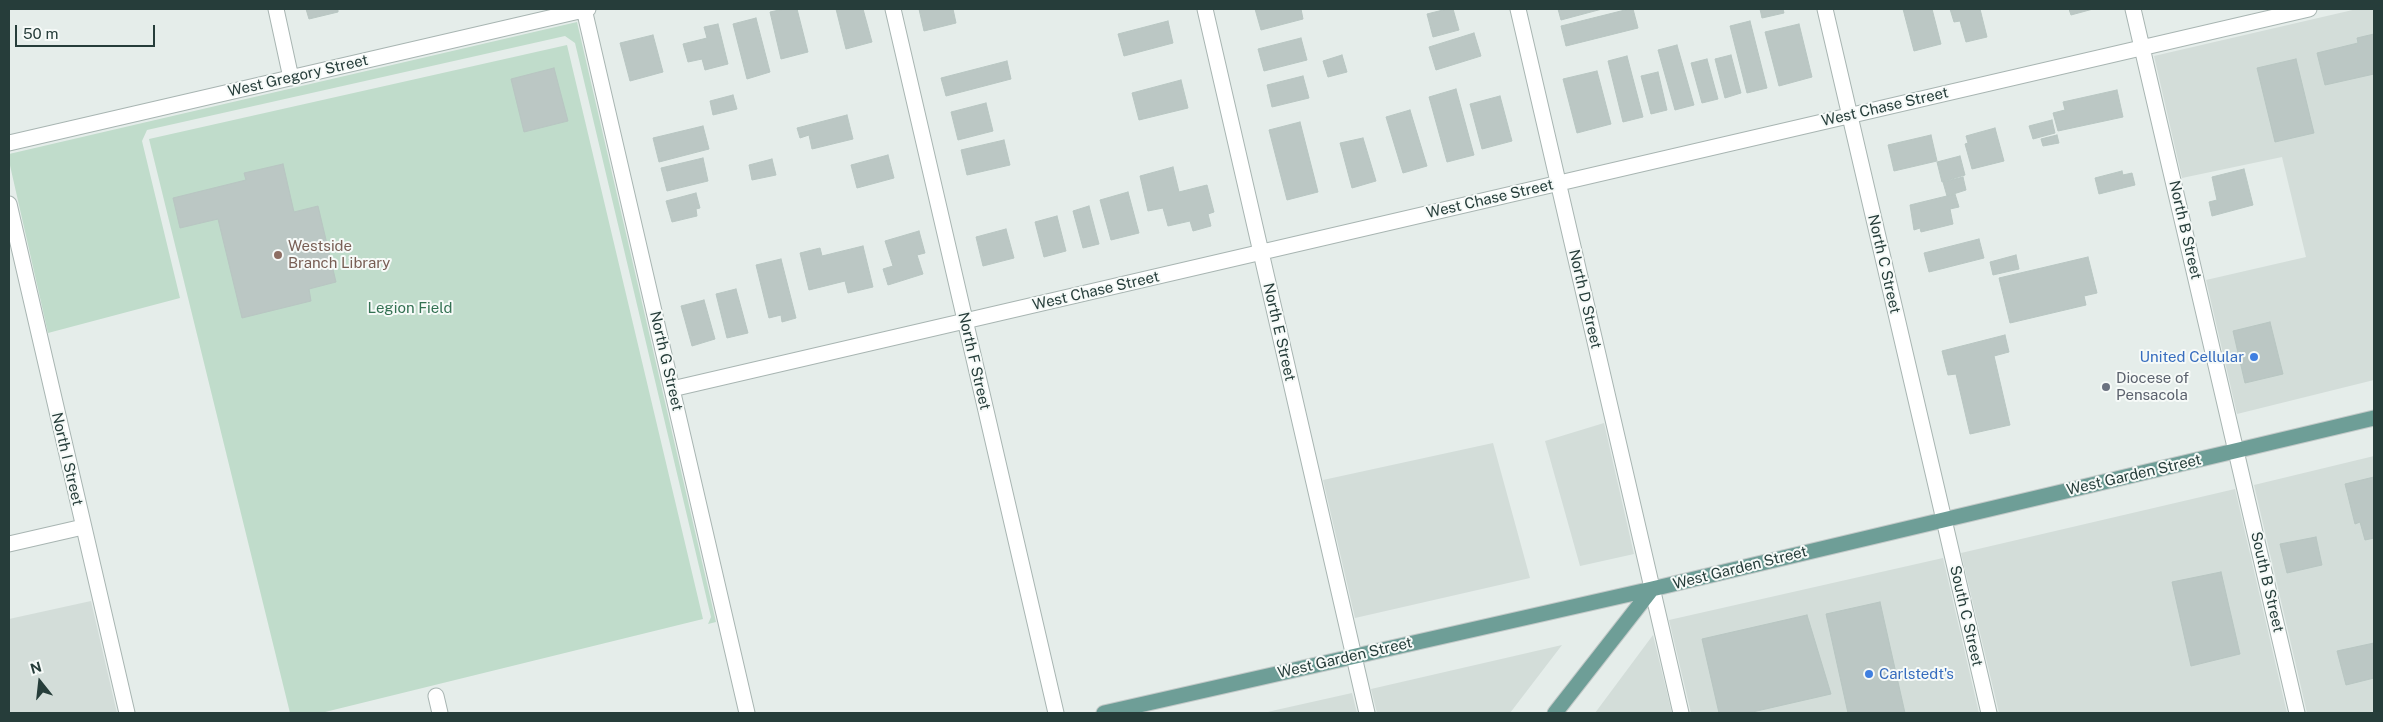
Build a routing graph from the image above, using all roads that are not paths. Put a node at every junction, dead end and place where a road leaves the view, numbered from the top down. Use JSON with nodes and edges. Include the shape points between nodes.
{"nodes":[{"id":1,"x":276,"y":9,"type":"edge"},
{"id":2,"x":585,"y":9,"type":"edge"},
{"id":3,"x":893,"y":9,"type":"edge"},
{"id":4,"x":1205,"y":9,"type":"edge"},
{"id":5,"x":1518,"y":9,"type":"edge"},
{"id":6,"x":1825,"y":9,"type":"edge"},
{"id":7,"x":2133,"y":9,"type":"edge"},
{"id":8,"x":2309,"y":9,"type":"edge"},
{"id":9,"x":2142,"y":47,"type":"junction"},
{"id":10,"x":291,"y":78,"type":"junction"},
{"id":11,"x":1850,"y":115,"type":"junction"},
{"id":12,"x":9,"y":143,"type":"edge"},
{"id":13,"x":1559,"y":183,"type":"junction"},
{"id":14,"x":9,"y":204,"type":"edge"},
{"id":15,"x":1261,"y":252,"type":"junction"},
{"id":16,"x":965,"y":321,"type":"junction"},
{"id":17,"x":672,"y":389,"type":"junction"},
{"id":18,"x":2374,"y":418,"type":"edge"},
{"id":19,"x":2236,"y":451,"type":"junction"},
{"id":20,"x":1944,"y":519,"type":"junction"},
{"id":21,"x":83,"y":527,"type":"junction"},
{"id":22,"x":9,"y":544,"type":"edge"},
{"id":23,"x":1652,"y":589,"type":"junction"},
{"id":24,"x":1354,"y":655,"type":"junction"},
{"id":25,"x":436,"y":696,"type":"dead end"},
{"id":26,"x":127,"y":713,"type":"edge"},
{"id":27,"x":440,"y":713,"type":"edge"},
{"id":28,"x":747,"y":713,"type":"edge"},
{"id":29,"x":1056,"y":713,"type":"edge"},
{"id":30,"x":1104,"y":713,"type":"edge"},
{"id":31,"x":1367,"y":713,"type":"edge"},
{"id":32,"x":1555,"y":713,"type":"edge"},
{"id":33,"x":1681,"y":713,"type":"edge"},
{"id":34,"x":1989,"y":713,"type":"edge"},
{"id":35,"x":2297,"y":713,"type":"edge"}],
"edges":[{"from":1,"to":10,"type":"street"},
{"from":2,"to":10,"type":"street","name":"West Gregory Street"},
{"from":2,"to":17,"type":"street","name":"North G Street"},
{"from":3,"to":16,"type":"street","name":"North F Street"},
{"from":4,"to":15,"type":"street","name":"North E Street"},
{"from":5,"to":13,"type":"street","name":"North D Street"},
{"from":6,"to":11,"type":"street","name":"North C Street"},
{"from":7,"to":9,"type":"street","name":"North B Street"},
{"from":8,"to":9,"type":"street","name":"West Chase Street"},
{"from":9,"to":11,"type":"street","name":"West Chase Street"},
{"from":9,"to":19,"type":"street","name":"North B Street"},
{"from":10,"to":12,"type":"street","name":"West Gregory Street"},
{"from":11,"to":13,"type":"street","name":"West Chase Street"},
{"from":11,"to":20,"type":"street","name":"North C Street"},
{"from":13,"to":15,"type":"street","name":"West Chase Street"},
{"from":13,"to":23,"type":"street","name":"North D Street"},
{"from":14,"to":21,"type":"street","name":"North I Street"},
{"from":15,"to":16,"type":"street","name":"West Chase Street"},
{"from":15,"to":24,"type":"street","name":"North E Street"},
{"from":16,"to":17,"type":"street","name":"West Chase Street"},
{"from":16,"to":29,"type":"street","name":"North F Street"},
{"from":17,"to":28,"type":"street","name":"North G Street"},
{"from":18,"to":19,"type":"main road","name":"West Garden Street"},
{"from":19,"to":20,"type":"main road","name":"West Garden Street"},
{"from":19,"to":35,"type":"street","name":"South B Street"},
{"from":20,"to":23,"type":"main road","name":"West Garden Street"},
{"from":20,"to":34,"type":"street","name":"South C Street"},
{"from":21,"to":22,"type":"street"},
{"from":21,"to":26,"type":"street","name":"North I Street"},
{"from":23,"to":24,"type":"main road","name":"West Garden Street"},
{"from":23,"to":32,"type":"main road"},
{"from":23,"to":33,"type":"street","name":"North D Street"},
{"from":24,"to":30,"type":"main road","name":"West Garden Street"},
{"from":24,"to":31,"type":"street","name":"North E Street"},
{"from":25,"to":27,"type":"street"}]}
